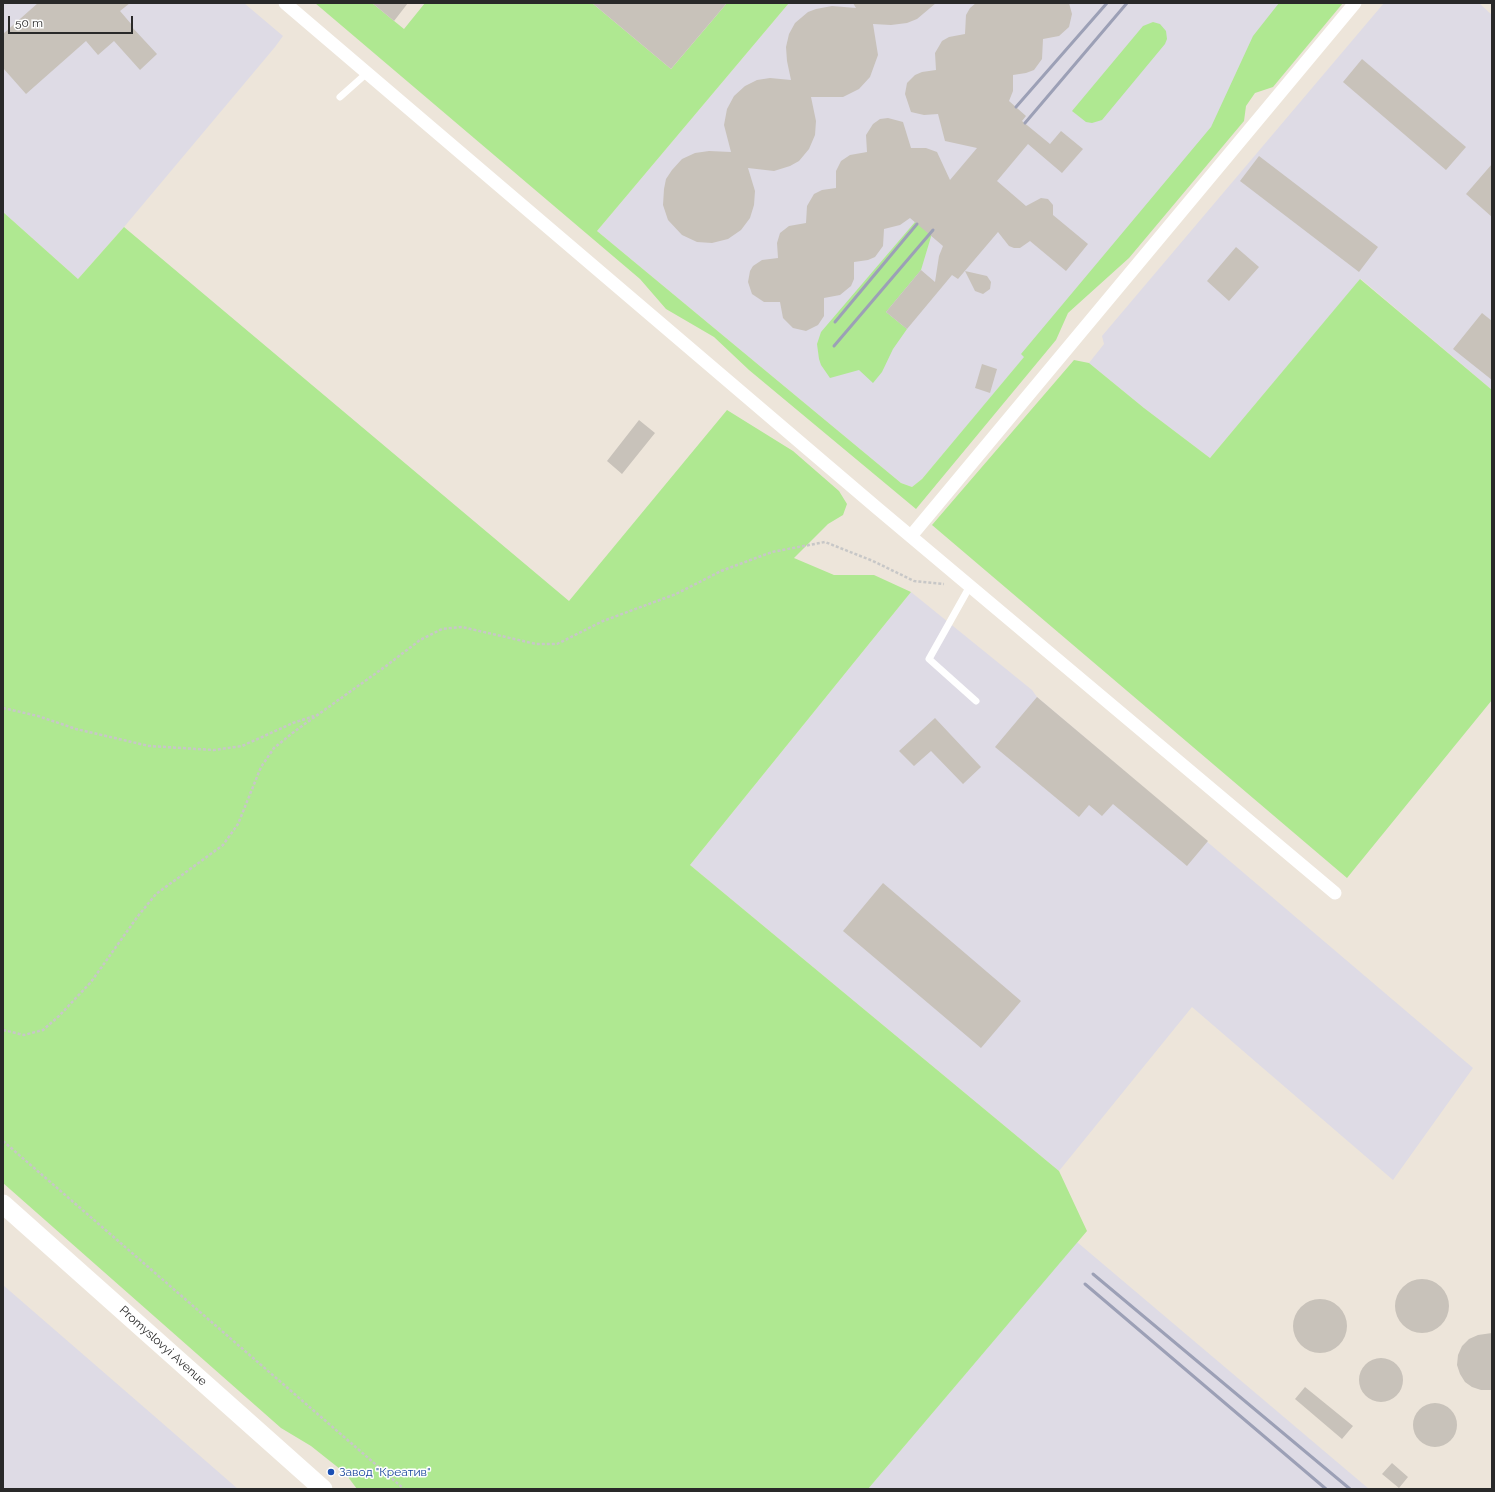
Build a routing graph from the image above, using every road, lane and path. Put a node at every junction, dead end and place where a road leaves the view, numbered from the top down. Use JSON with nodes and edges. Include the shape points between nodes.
{"nodes":[{"id":1,"x":285,"y":3,"type":"edge"},
{"id":2,"x":1355,"y":3,"type":"edge"},
{"id":3,"x":367,"y":73,"type":"junction"},
{"id":4,"x":340,"y":97,"type":"dead end"},
{"id":5,"x":911,"y":536,"type":"junction"},
{"id":6,"x":970,"y":586,"type":"junction"},
{"id":7,"x":976,"y":700,"type":"dead end"},
{"id":8,"x":3,"y":708,"type":"edge"},
{"id":9,"x":316,"y":715,"type":"junction"},
{"id":10,"x":1335,"y":893,"type":"dead end"},
{"id":11,"x":3,"y":1030,"type":"edge"},
{"id":12,"x":3,"y":1141,"type":"edge"},
{"id":13,"x":3,"y":1204,"type":"edge"},
{"id":14,"x":323,"y":1489,"type":"edge"},
{"id":15,"x":404,"y":1489,"type":"edge"}],
"edges":[{"from":1,"to":3,"type":"street"},
{"from":2,"to":5,"type":"street"},
{"from":3,"to":4,"type":"lane"},
{"from":3,"to":5,"type":"street"},
{"from":5,"to":6,"type":"street"},
{"from":6,"to":7,"type":"lane","via":[[929,660]]},
{"from":6,"to":9,"type":"path","via":[[914,581],[825,542],[772,552],[721,571],[676,594],[603,621],[557,644],[536,644],[462,628],[442,629],[420,640]]},
{"from":6,"to":10,"type":"street"},
{"from":8,"to":9,"type":"path","via":[[149,746],[214,750],[242,746]]},
{"from":9,"to":11,"type":"path","via":[[274,748],[261,767],[238,824],[223,845],[156,894],[91,982],[59,1016],[43,1030],[24,1035]]},
{"from":12,"to":15,"type":"path"},
{"from":13,"to":14,"type":"street","name":"Promyslovyi Avenue"}]}
